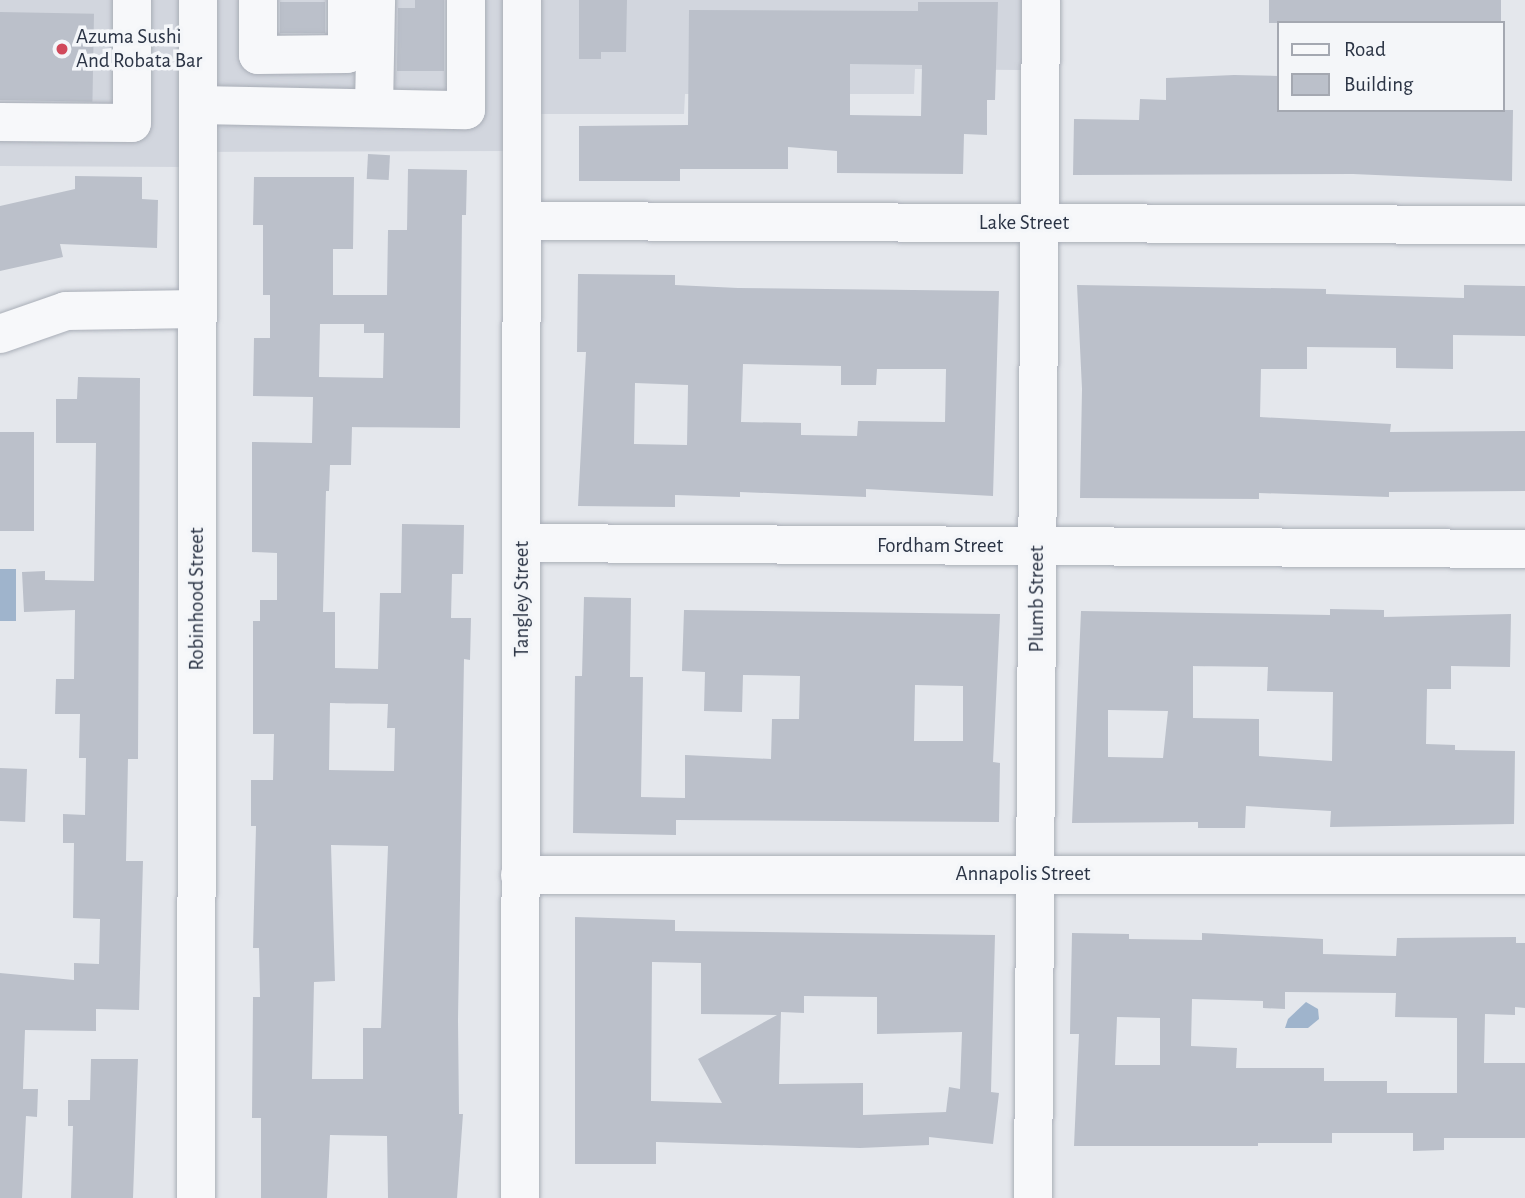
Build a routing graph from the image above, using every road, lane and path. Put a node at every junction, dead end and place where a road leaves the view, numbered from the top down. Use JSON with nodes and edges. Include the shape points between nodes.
{"nodes":[{"id":1,"x":132,"y":0,"type":"edge"},
{"id":2,"x":198,"y":0,"type":"edge"},
{"id":3,"x":258,"y":0,"type":"edge"},
{"id":4,"x":347,"y":0,"type":"edge"},
{"id":5,"x":376,"y":0,"type":"edge"},
{"id":6,"x":466,"y":0,"type":"edge"},
{"id":7,"x":522,"y":0,"type":"edge"},
{"id":8,"x":1041,"y":0,"type":"edge"},
{"id":9,"x":198,"y":105,"type":"junction"},
{"id":10,"x":374,"y":108,"type":"junction"},
{"id":11,"x":0,"y":122,"type":"edge"},
{"id":12,"x":523,"y":221,"type":"junction"},
{"id":13,"x":1039,"y":223,"type":"junction"},
{"id":14,"x":1525,"y":225,"type":"edge"},
{"id":15,"x":198,"y":309,"type":"junction"},
{"id":16,"x":0,"y":334,"type":"edge"},
{"id":17,"x":522,"y":543,"type":"junction"},
{"id":18,"x":1037,"y":546,"type":"junction"},
{"id":19,"x":1525,"y":549,"type":"edge"},
{"id":20,"x":1035,"y":874,"type":"junction"},
{"id":21,"x":520,"y":875,"type":"junction"},
{"id":22,"x":1525,"y":875,"type":"edge"},
{"id":23,"x":197,"y":1198,"type":"edge"},
{"id":24,"x":520,"y":1198,"type":"edge"},
{"id":25,"x":546,"y":1198,"type":"edge"},
{"id":26,"x":1033,"y":1198,"type":"edge"}],
"edges":[{"from":1,"to":11,"type":"street","via":[[132,123]]},
{"from":2,"to":9,"type":"street","name":"Robinhood Street"},
{"from":3,"to":4,"type":"street","via":[[258,55],[347,54]]},
{"from":5,"to":10,"type":"street"},
{"from":6,"to":10,"type":"street","via":[[466,110]]},
{"from":7,"to":12,"type":"street","name":"Tangley Street"},
{"from":8,"to":13,"type":"street","name":"Plumb Street"},
{"from":9,"to":10,"type":"street"},
{"from":9,"to":15,"type":"street","name":"Robinhood Street"},
{"from":12,"to":13,"type":"street","name":"Lake Street"},
{"from":12,"to":17,"type":"street","name":"Tangley Street"},
{"from":13,"to":14,"type":"street","name":"Lake Street"},
{"from":13,"to":18,"type":"street","name":"Plumb Street"},
{"from":15,"to":16,"type":"street","via":[[66,311]]},
{"from":15,"to":23,"type":"street","name":"Robinhood Street"},
{"from":17,"to":18,"type":"street","name":"Fordham Street"},
{"from":17,"to":21,"type":"street","name":"Tangley Street"},
{"from":18,"to":19,"type":"street","name":"Fordham Street"},
{"from":18,"to":20,"type":"street","name":"Plumb Street"},
{"from":20,"to":21,"type":"street","name":"Annapolis Street"},
{"from":20,"to":22,"type":"street","name":"Annapolis Street"},
{"from":20,"to":26,"type":"street","name":"Plumb Street"},
{"from":21,"to":24,"type":"street","name":"Tangley Street"},
{"from":24,"to":25,"type":"street"}]}
